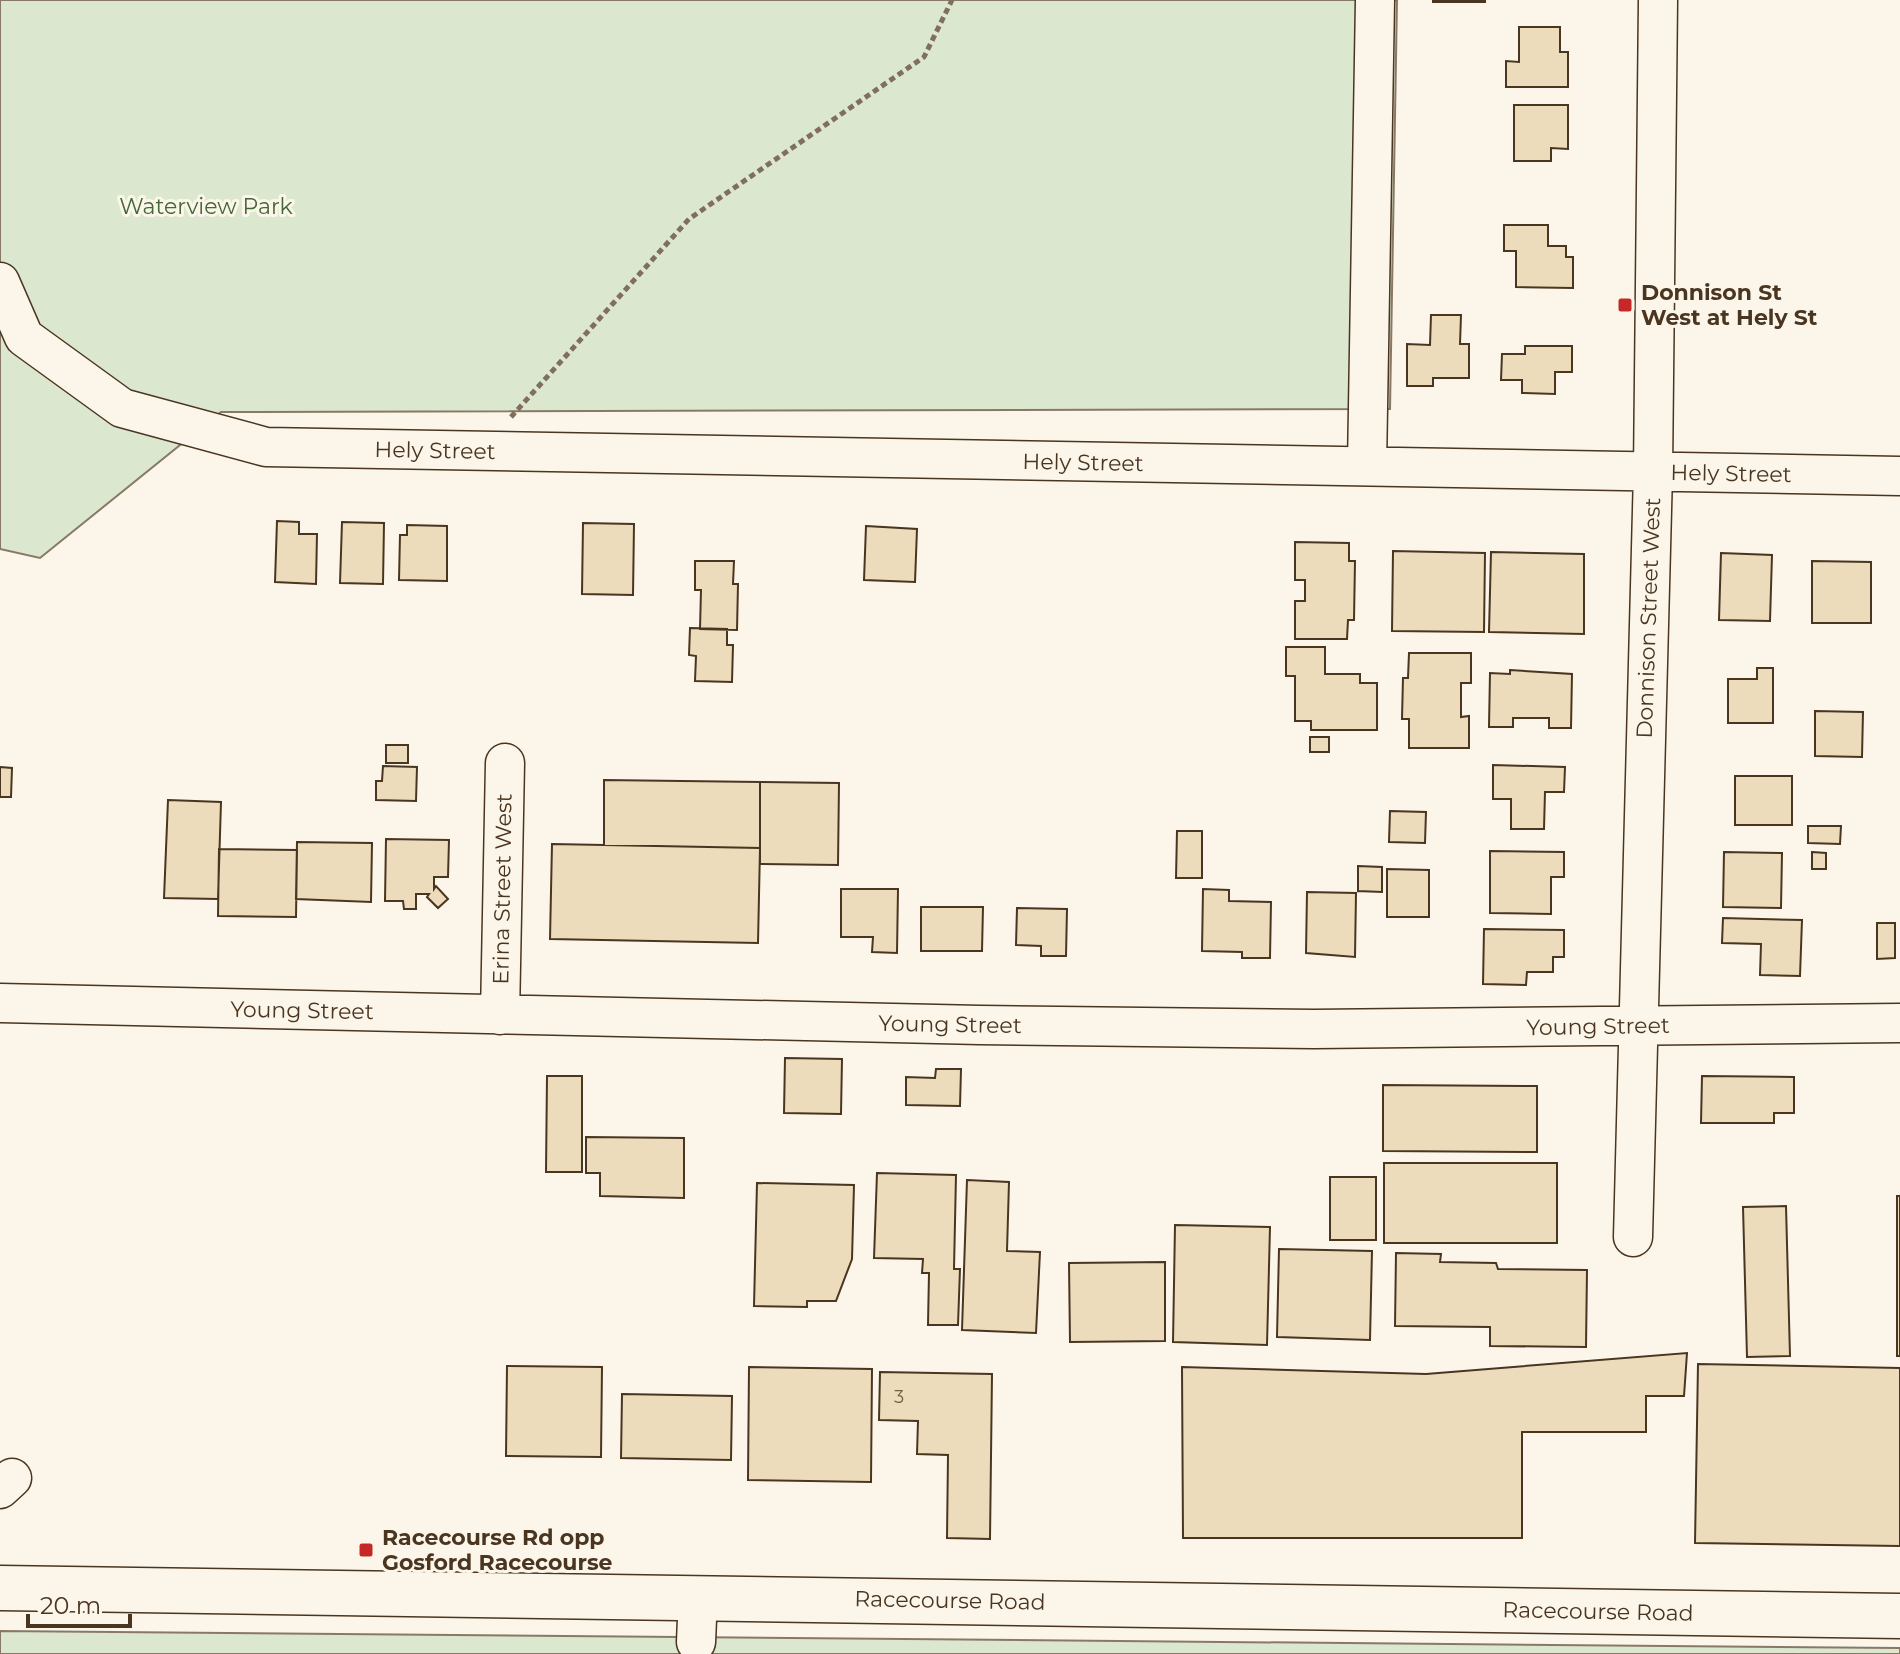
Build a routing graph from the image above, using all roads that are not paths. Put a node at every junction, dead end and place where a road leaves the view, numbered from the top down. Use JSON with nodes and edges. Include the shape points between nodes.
{"nodes":[{"id":1,"x":1375,"y":0,"type":"edge"},
{"id":2,"x":1658,"y":0,"type":"edge"},
{"id":3,"x":0,"y":282,"type":"edge"},
{"id":4,"x":1367,"y":466,"type":"junction"},
{"id":5,"x":1653,"y":472,"type":"junction"},
{"id":6,"x":1900,"y":476,"type":"edge"},
{"id":7,"x":505,"y":763,"type":"dead end"},
{"id":8,"x":0,"y":1003,"type":"edge"},
{"id":9,"x":500,"y":1015,"type":"junction"},
{"id":10,"x":1900,"y":1023,"type":"edge"},
{"id":11,"x":1636,"y":1028,"type":"junction"},
{"id":12,"x":1633,"y":1237,"type":"dead end"},
{"id":13,"x":0,"y":1588,"type":"edge"},
{"id":14,"x":698,"y":1596,"type":"junction"},
{"id":15,"x":1900,"y":1616,"type":"edge"},
{"id":16,"x":696,"y":1642,"type":"dead end"}],
"edges":[{"from":1,"to":4,"type":"street"},
{"from":2,"to":5,"type":"street","name":"Donnison Street West"},
{"from":3,"to":4,"type":"street","name":"Hely Street","via":[[24,337],[122,408],[266,447]]},
{"from":4,"to":5,"type":"street","name":"Hely Street"},
{"from":5,"to":6,"type":"street","name":"Hely Street"},
{"from":5,"to":11,"type":"street","name":"Donnison Street West"},
{"from":7,"to":9,"type":"street","name":"Erina Street West"},
{"from":8,"to":9,"type":"street","name":"Young Street"},
{"from":9,"to":11,"type":"street","name":"Young Street","via":[[996,1026]]},
{"from":10,"to":11,"type":"street","name":"Young Street"},
{"from":11,"to":12,"type":"street","name":"Donnison Street West"},
{"from":13,"to":14,"type":"main road","name":"Racecourse Road"},
{"from":14,"to":15,"type":"main road","name":"Racecourse Road"},
{"from":14,"to":16,"type":"street"}]}
